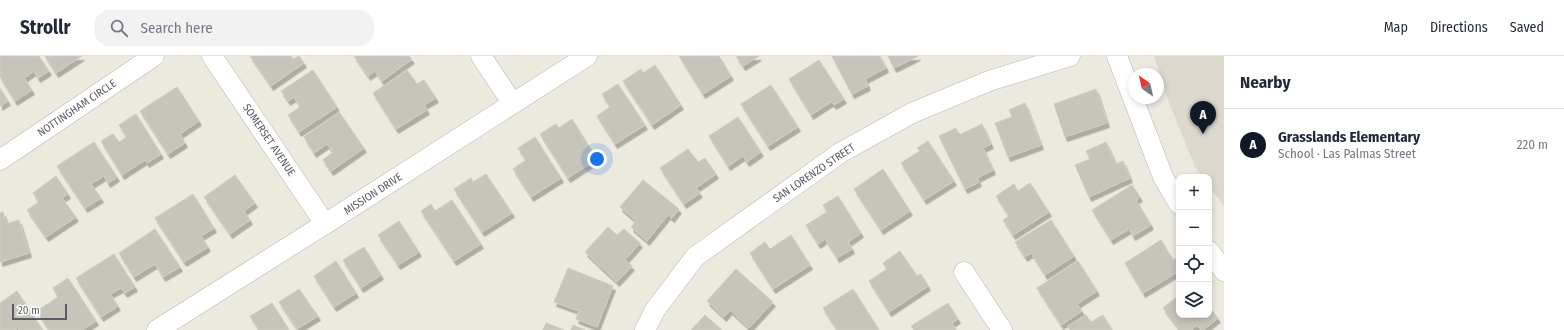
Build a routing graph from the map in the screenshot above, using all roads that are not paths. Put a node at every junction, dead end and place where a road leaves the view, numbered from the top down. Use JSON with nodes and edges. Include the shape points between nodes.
{"nodes":[{"id":1,"x":154,"y":56,"type":"edge"},
{"id":2,"x":212,"y":56,"type":"edge"},
{"id":3,"x":480,"y":56,"type":"edge"},
{"id":4,"x":587,"y":56,"type":"edge"},
{"id":5,"x":1070,"y":56,"type":"edge"},
{"id":6,"x":1117,"y":56,"type":"edge"},
{"id":7,"x":513,"y":104,"type":"junction"},
{"id":8,"x":0,"y":160,"type":"edge"},
{"id":9,"x":1176,"y":199,"type":"edge"},
{"id":10,"x":325,"y":224,"type":"junction"},
{"id":11,"x":1212,"y":255,"type":"edge"},
{"id":12,"x":1224,"y":271,"type":"edge"},
{"id":13,"x":964,"y":272,"type":"dead end"},
{"id":14,"x":157,"y":330,"type":"edge"},
{"id":15,"x":645,"y":330,"type":"edge"},
{"id":16,"x":1002,"y":330,"type":"edge"}],
"edges":[{"from":1,"to":8,"type":"street","name":"NOTTINGHAM CIRCLE"},
{"from":2,"to":10,"type":"street","name":"SOMERSET AVENUE"},
{"from":3,"to":7,"type":"street"},
{"from":4,"to":7,"type":"street","name":"MISSION DRIVE"},
{"from":5,"to":15,"type":"street","name":"SAN LORENZO STREET","via":[[989,81],[912,113],[840,153],[695,257],[655,310]]},
{"from":6,"to":9,"type":"street","via":[[1164,177]]},
{"from":7,"to":10,"type":"street","name":"MISSION DRIVE"},
{"from":10,"to":14,"type":"street","name":"MISSION DRIVE"},
{"from":11,"to":12,"type":"street"},
{"from":13,"to":16,"type":"street"}]}
